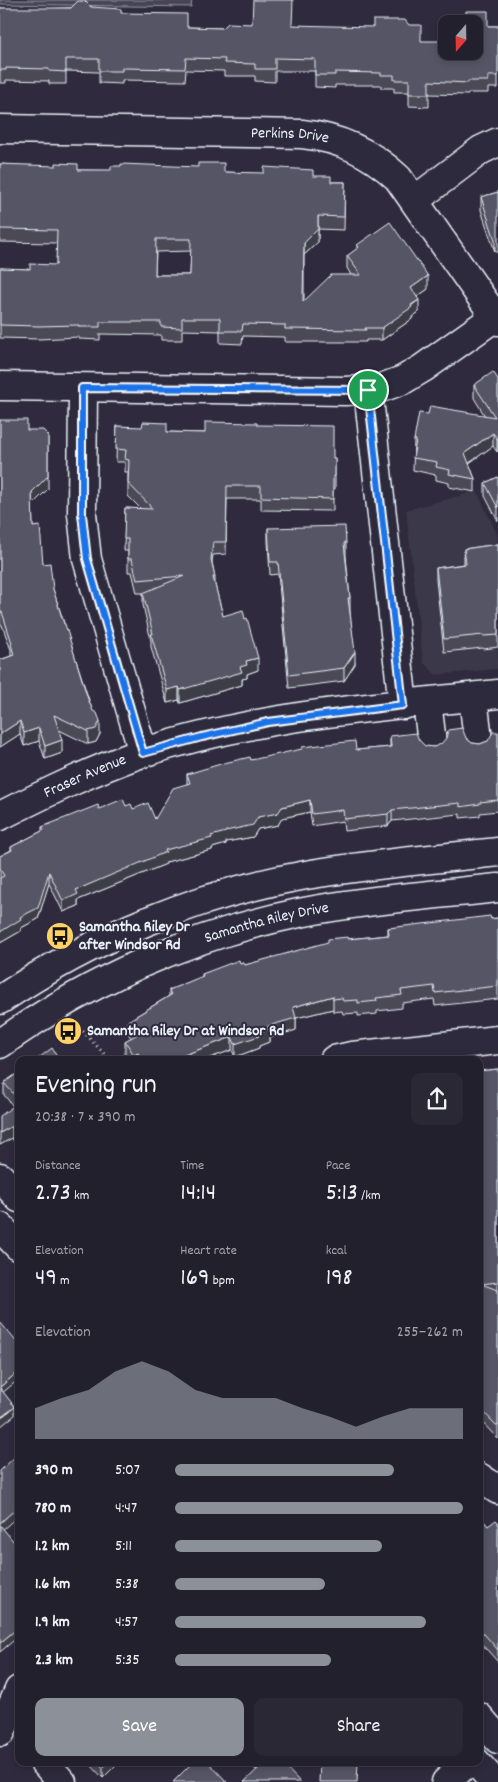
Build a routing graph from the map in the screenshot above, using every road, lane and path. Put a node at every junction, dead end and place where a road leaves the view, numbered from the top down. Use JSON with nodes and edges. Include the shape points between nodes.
{"nodes":[{"id":1,"x":0,"y":129,"type":"edge"},
{"id":2,"x":498,"y":142,"type":"edge"},
{"id":3,"x":414,"y":200,"type":"junction"},
{"id":4,"x":496,"y":319,"type":"edge"},
{"id":5,"x":0,"y":386,"type":"edge"},
{"id":6,"x":82,"y":388,"type":"junction"},
{"id":7,"x":368,"y":390,"type":"junction"},
{"id":8,"x":486,"y":695,"type":"edge"},
{"id":9,"x":415,"y":703,"type":"junction"},
{"id":10,"x":478,"y":740,"type":"dead end"},
{"id":11,"x":432,"y":743,"type":"dead end"},
{"id":12,"x":143,"y":753,"type":"junction"},
{"id":13,"x":0,"y":816,"type":"edge"},
{"id":14,"x":498,"y":852,"type":"edge"},
{"id":15,"x":498,"y":888,"type":"edge"},
{"id":16,"x":0,"y":1000,"type":"edge"},
{"id":17,"x":76,"y":1024,"type":"dead end"},
{"id":18,"x":498,"y":1040,"type":"edge"},
{"id":19,"x":0,"y":1044,"type":"edge"},
{"id":20,"x":106,"y":1056,"type":"edge"},
{"id":21,"x":352,"y":1056,"type":"edge"},
{"id":22,"x":0,"y":1177,"type":"edge"},
{"id":23,"x":15,"y":1194,"type":"edge"},
{"id":24,"x":0,"y":1227,"type":"edge"},
{"id":25,"x":0,"y":1241,"type":"edge"},
{"id":26,"x":15,"y":1243,"type":"edge"},
{"id":27,"x":15,"y":1249,"type":"edge"},
{"id":28,"x":483,"y":1480,"type":"edge"},
{"id":29,"x":498,"y":1490,"type":"edge"},
{"id":30,"x":15,"y":1704,"type":"edge"},
{"id":31,"x":483,"y":1721,"type":"edge"},
{"id":32,"x":7,"y":1733,"type":"edge"},
{"id":33,"x":498,"y":1738,"type":"edge"},
{"id":34,"x":48,"y":1766,"type":"edge"},
{"id":35,"x":464,"y":1766,"type":"edge"},
{"id":36,"x":480,"y":1766,"type":"edge"},
{"id":37,"x":62,"y":1782,"type":"edge"},
{"id":38,"x":446,"y":1782,"type":"edge"},
{"id":39,"x":494,"y":1782,"type":"edge"}],
"edges":[{"from":1,"to":3,"type":"street","name":"Perkins Drive","via":[[319,136],[353,146],[384,165]]},
{"from":2,"to":3,"type":"street","via":[[481,150]]},
{"from":3,"to":4,"type":"street","name":"Perkins Drive"},
{"from":4,"to":7,"type":"street","name":"Perkins Drive","via":[[420,371],[389,386]]},
{"from":5,"to":6,"type":"street","name":"Perkins Drive"},
{"from":6,"to":7,"type":"street","name":"Perkins Drive"},
{"from":6,"to":12,"type":"street","via":[[82,514],[86,552]]},
{"from":7,"to":9,"type":"street"},
{"from":8,"to":9,"type":"street","name":"Fraser Avenue"},
{"from":8,"to":10,"type":"street"},
{"from":9,"to":11,"type":"street"},
{"from":9,"to":12,"type":"street","name":"Fraser Avenue","via":[[268,722]]},
{"from":12,"to":13,"type":"street","name":"Fraser Avenue"},
{"from":14,"to":16,"type":"street","via":[[331,871],[231,892],[123,932],[55,966]]},
{"from":15,"to":19,"type":"street","name":"Samantha Riley Drive","via":[[334,907],[226,931],[114,976],[72,997]]},
{"from":17,"to":20,"type":"path"},
{"from":18,"to":21,"type":"street"},
{"from":22,"to":23,"type":"street"},
{"from":24,"to":26,"type":"street"},
{"from":25,"to":27,"type":"street"},
{"from":28,"to":29,"type":"street"},
{"from":30,"to":32,"type":"street"},
{"from":31,"to":33,"type":"street"},
{"from":34,"to":37,"type":"street"},
{"from":35,"to":38,"type":"street"},
{"from":36,"to":39,"type":"street"}]}
